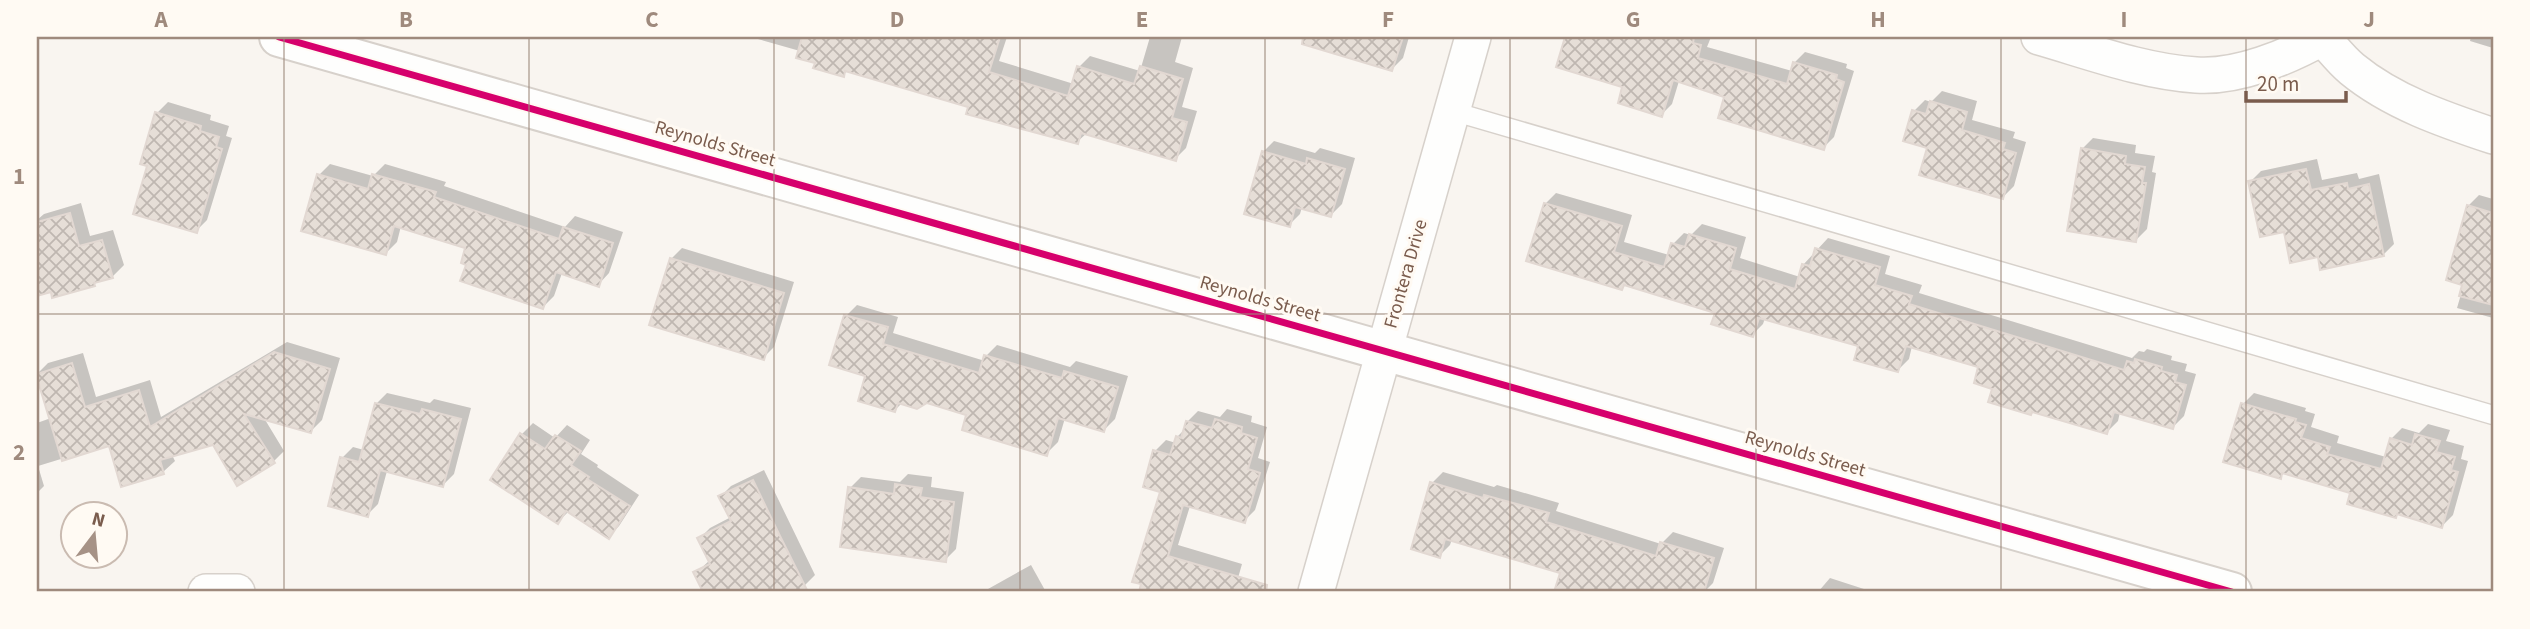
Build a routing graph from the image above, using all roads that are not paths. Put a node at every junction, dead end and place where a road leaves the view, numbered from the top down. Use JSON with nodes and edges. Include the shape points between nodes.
{"nodes":[{"id":1,"x":279,"y":37,"type":"edge"},
{"id":2,"x":1473,"y":37,"type":"edge"},
{"id":3,"x":2039,"y":37,"type":"edge"},
{"id":4,"x":2323,"y":37,"type":"edge"},
{"id":5,"x":1452,"y":111,"type":"junction"},
{"id":6,"x":2493,"y":136,"type":"edge"},
{"id":7,"x":1384,"y":351,"type":"junction"},
{"id":8,"x":2493,"y":415,"type":"edge"},
{"id":9,"x":206,"y":592,"type":"edge"},
{"id":10,"x":237,"y":592,"type":"edge"},
{"id":11,"x":1316,"y":592,"type":"edge"},
{"id":12,"x":2232,"y":592,"type":"edge"}],
"edges":[{"from":1,"to":7,"type":"street","name":"Reynolds Street"},
{"from":2,"to":5,"type":"street","name":"Frontera Drive"},
{"from":3,"to":4,"type":"street","via":[[2156,70],[2197,76],[2281,58]]},
{"from":4,"to":6,"type":"street","via":[[2352,69],[2396,97]]},
{"from":5,"to":7,"type":"street","name":"Frontera Drive"},
{"from":5,"to":8,"type":"lane"},
{"from":7,"to":11,"type":"street","name":"Frontera Drive"},
{"from":7,"to":12,"type":"street","name":"Reynolds Street"},
{"from":9,"to":10,"type":"street"}]}
